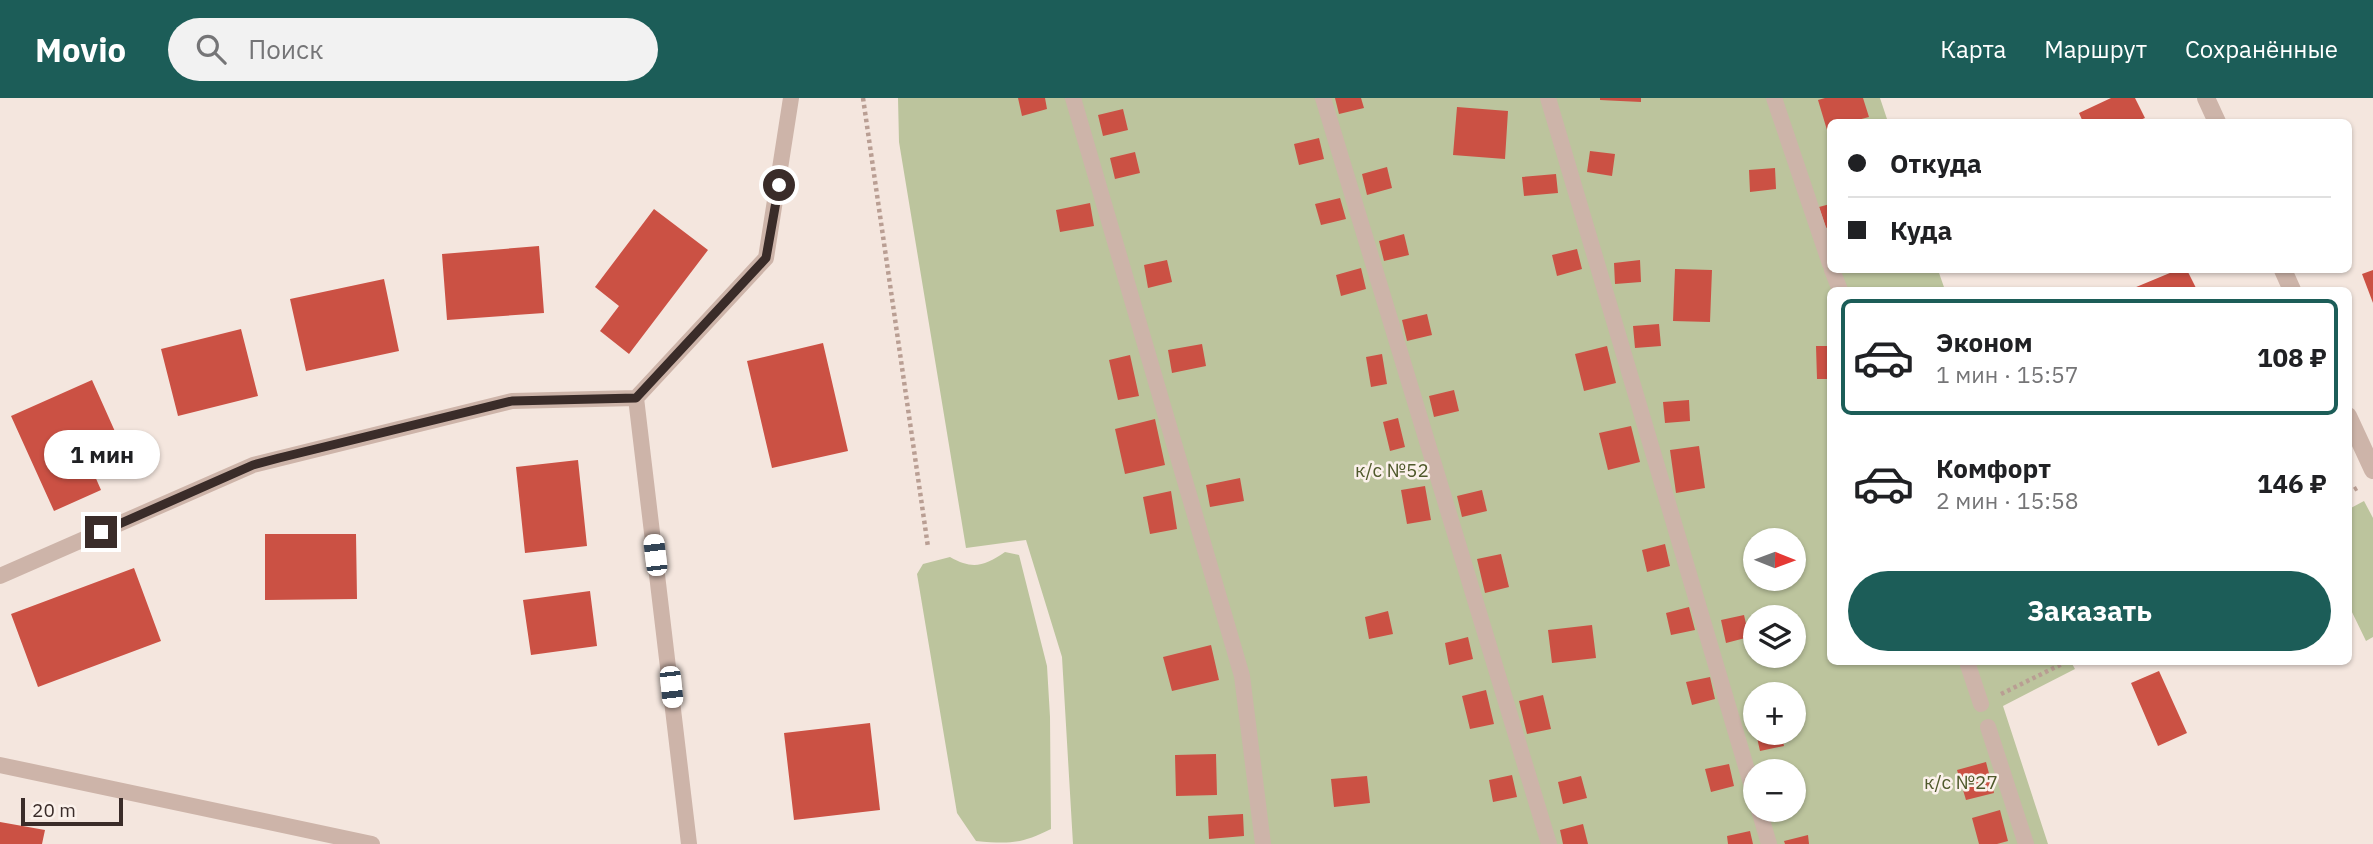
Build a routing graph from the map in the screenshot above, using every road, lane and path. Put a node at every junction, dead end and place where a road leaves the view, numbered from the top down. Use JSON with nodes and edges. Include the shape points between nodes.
{"nodes":[{"id":1,"x":791,"y":98,"type":"edge"},
{"id":2,"x":863,"y":98,"type":"edge"},
{"id":3,"x":1073,"y":98,"type":"edge"},
{"id":4,"x":1322,"y":98,"type":"edge"},
{"id":5,"x":1548,"y":98,"type":"edge"},
{"id":6,"x":1774,"y":98,"type":"edge"},
{"id":7,"x":2206,"y":98,"type":"edge"},
{"id":8,"x":2216,"y":119,"type":"edge"},
{"id":9,"x":1827,"y":255,"type":"edge"},
{"id":10,"x":636,"y":398,"type":"junction"},
{"id":11,"x":2352,"y":425,"type":"edge"},
{"id":12,"x":2373,"y":470,"type":"edge"},
{"id":13,"x":928,"y":547,"type":"dead end"},
{"id":14,"x":0,"y":576,"type":"edge"},
{"id":15,"x":1968,"y":665,"type":"edge"},
{"id":16,"x":2060,"y":665,"type":"edge"},
{"id":17,"x":1981,"y":704,"type":"joint"},
{"id":18,"x":1988,"y":727,"type":"dead end"},
{"id":19,"x":1744,"y":759,"type":"edge"},
{"id":20,"x":0,"y":765,"type":"edge"},
{"id":21,"x":1763,"y":822,"type":"edge"},
{"id":22,"x":372,"y":844,"type":"edge"},
{"id":23,"x":689,"y":844,"type":"edge"},
{"id":24,"x":1263,"y":844,"type":"edge"},
{"id":25,"x":1549,"y":844,"type":"edge"},
{"id":26,"x":1769,"y":844,"type":"edge"},
{"id":27,"x":2026,"y":844,"type":"edge"}],
"edges":[{"from":1,"to":10,"type":"lane","via":[[766,258]]},
{"from":2,"to":13,"type":"path"},
{"from":3,"to":24,"type":"lane","via":[[1242,676]]},
{"from":4,"to":25,"type":"lane"},
{"from":5,"to":19,"type":"lane"},
{"from":6,"to":9,"type":"lane"},
{"from":7,"to":8,"type":"street"},
{"from":10,"to":14,"type":"lane","via":[[512,401],[253,465]]},
{"from":10,"to":23,"type":"lane"},
{"from":11,"to":12,"type":"street"},
{"from":15,"to":17,"type":"lane"},
{"from":16,"to":17,"type":"path"},
{"from":18,"to":27,"type":"lane"},
{"from":20,"to":22,"type":"lane"},
{"from":21,"to":26,"type":"lane"}]}
